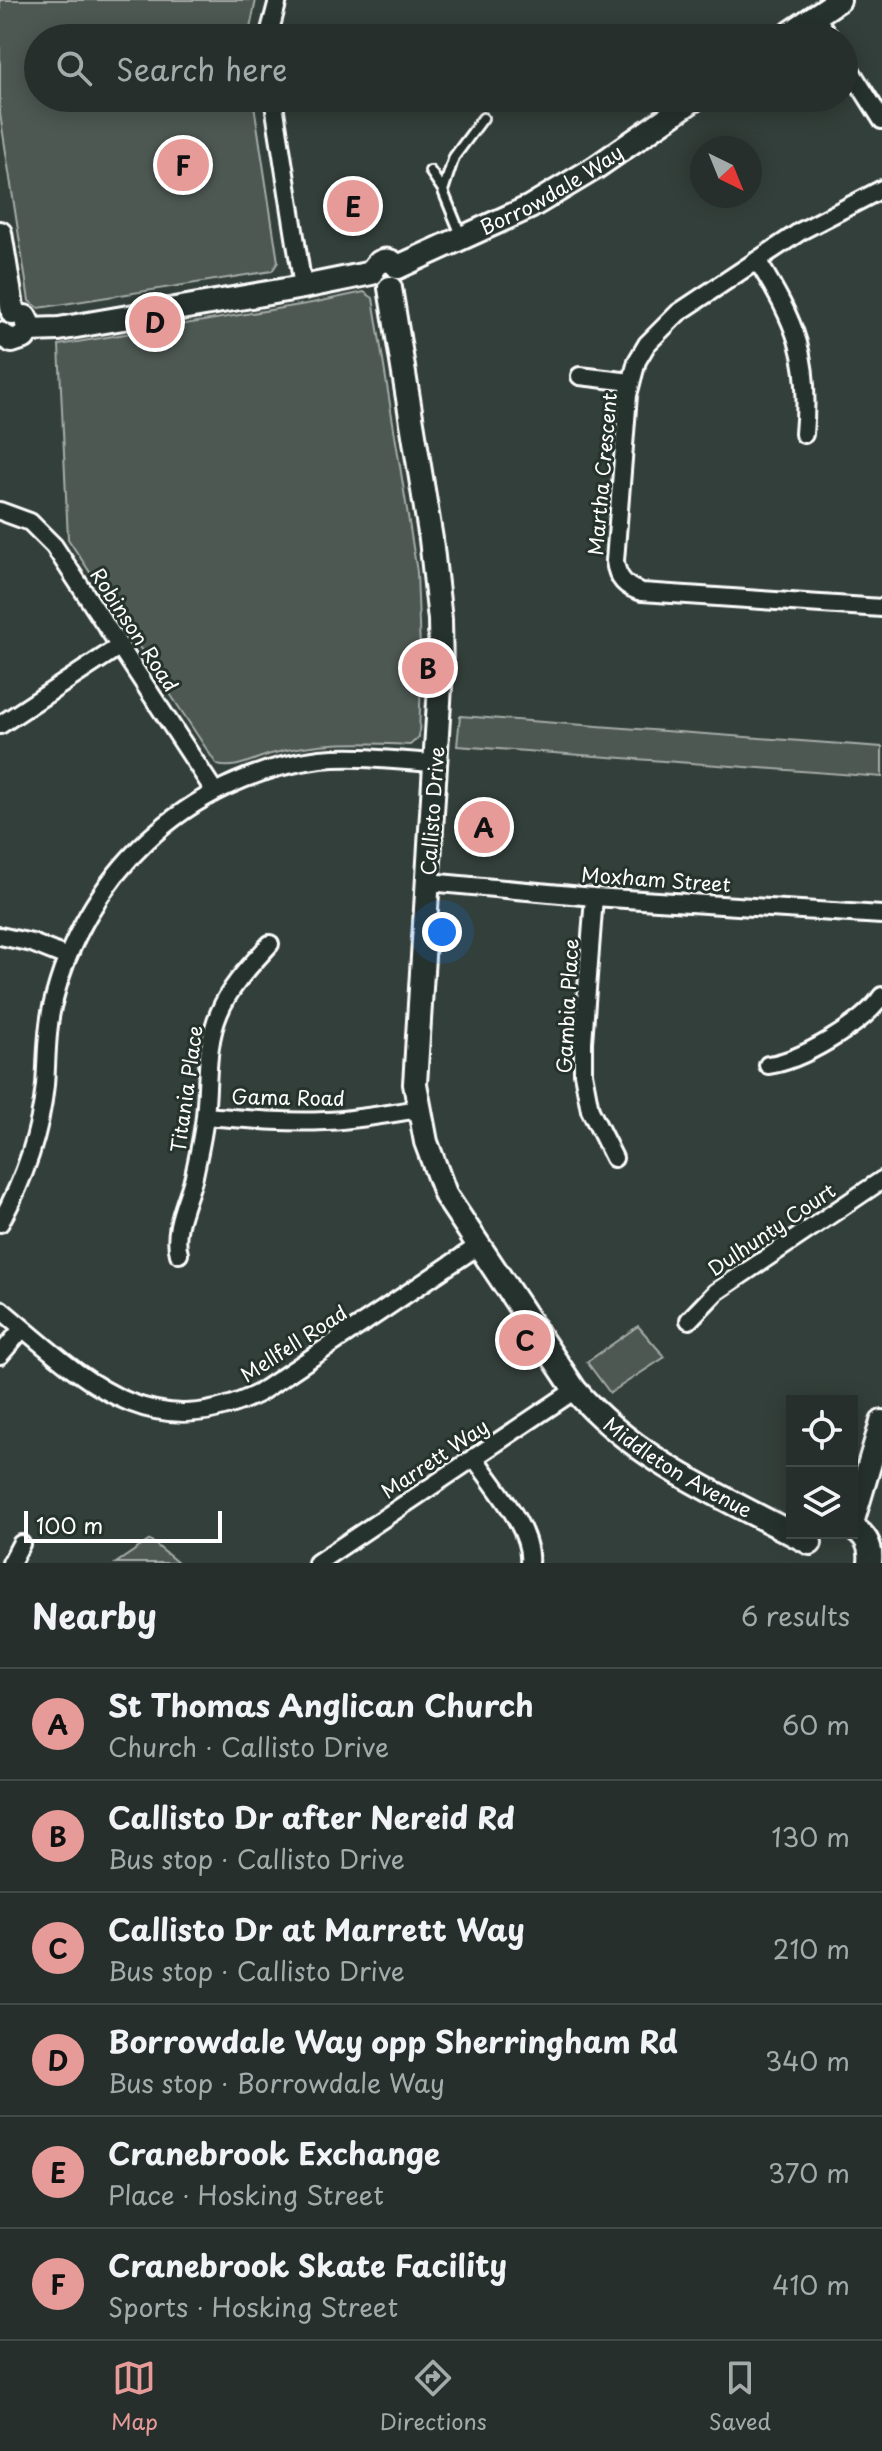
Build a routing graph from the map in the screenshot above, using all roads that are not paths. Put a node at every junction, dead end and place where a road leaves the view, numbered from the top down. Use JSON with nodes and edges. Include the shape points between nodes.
{"nodes":[{"id":1,"x":278,"y":0,"type":"edge"},
{"id":2,"x":839,"y":0,"type":"edge"},
{"id":3,"x":815,"y":16,"type":"junction"},
{"id":4,"x":272,"y":24,"type":"edge"},
{"id":5,"x":803,"y":24,"type":"edge"},
{"id":6,"x":820,"y":24,"type":"edge"},
{"id":7,"x":858,"y":82,"type":"edge"},
{"id":8,"x":275,"y":112,"type":"edge"},
{"id":9,"x":675,"y":112,"type":"edge"},
{"id":10,"x":483,"y":118,"type":"dead end"},
{"id":11,"x":882,"y":120,"type":"edge"},
{"id":12,"x":430,"y":171,"type":"dead end"},
{"id":13,"x":882,"y":189,"type":"edge"},
{"id":14,"x":443,"y":191,"type":"junction"},
{"id":15,"x":0,"y":233,"type":"edge"},
{"id":16,"x":463,"y":239,"type":"junction"},
{"id":17,"x":757,"y":260,"type":"junction"},
{"id":18,"x":394,"y":277,"type":"junction"},
{"id":19,"x":303,"y":287,"type":"junction"},
{"id":20,"x":13,"y":313,"type":"junction"},
{"id":21,"x":28,"y":330,"type":"junction"},
{"id":22,"x":1,"y":334,"type":"edge"},
{"id":23,"x":580,"y":376,"type":"dead end"},
{"id":24,"x":631,"y":382,"type":"junction"},
{"id":25,"x":804,"y":434,"type":"dead end"},
{"id":26,"x":0,"y":511,"type":"edge"},
{"id":27,"x":882,"y":608,"type":"edge"},
{"id":28,"x":120,"y":646,"type":"junction"},
{"id":29,"x":0,"y":725,"type":"edge"},
{"id":30,"x":436,"y":763,"type":"junction"},
{"id":31,"x":215,"y":792,"type":"junction"},
{"id":32,"x":428,"y":882,"type":"junction"},
{"id":33,"x":594,"y":897,"type":"junction"},
{"id":34,"x":882,"y":915,"type":"edge"},
{"id":35,"x":0,"y":936,"type":"edge"},
{"id":36,"x":270,"y":944,"type":"dead end"},
{"id":37,"x":67,"y":957,"type":"junction"},
{"id":38,"x":882,"y":996,"type":"edge"},
{"id":39,"x":768,"y":1065,"type":"dead end"},
{"id":40,"x":418,"y":1109,"type":"junction"},
{"id":41,"x":205,"y":1116,"type":"junction"},
{"id":42,"x":614,"y":1158,"type":"dead end"},
{"id":43,"x":882,"y":1180,"type":"edge"},
{"id":44,"x":0,"y":1223,"type":"edge"},
{"id":45,"x":478,"y":1246,"type":"junction"},
{"id":46,"x":179,"y":1254,"type":"dead end"},
{"id":47,"x":0,"y":1309,"type":"edge"},
{"id":48,"x":689,"y":1320,"type":"dead end"},
{"id":49,"x":23,"y":1328,"type":"junction"},
{"id":50,"x":0,"y":1355,"type":"edge"},
{"id":51,"x":575,"y":1390,"type":"junction"},
{"id":52,"x":882,"y":1422,"type":"edge"},
{"id":53,"x":474,"y":1457,"type":"junction"},
{"id":54,"x":858,"y":1504,"type":"edge"},
{"id":55,"x":858,"y":1531,"type":"edge"},
{"id":56,"x":21,"y":1544,"type":"dead end"},
{"id":57,"x":812,"y":1546,"type":"edge"},
{"id":58,"x":11,"y":1563,"type":"edge"},
{"id":59,"x":317,"y":1563,"type":"edge"},
{"id":60,"x":529,"y":1563,"type":"edge"},
{"id":61,"x":870,"y":1563,"type":"edge"}],
"edges":[{"from":1,"to":4,"type":"street"},
{"from":2,"to":3,"type":"street"},
{"from":3,"to":5,"type":"street"},
{"from":3,"to":6,"type":"street"},
{"from":7,"to":11,"type":"street"},
{"from":8,"to":19,"type":"street"},
{"from":9,"to":16,"type":"street","name":"Borrowdale Way","via":[[563,188]]},
{"from":10,"to":14,"type":"lane","via":[[454,157]]},
{"from":12,"to":14,"type":"lane"},
{"from":13,"to":17,"type":"street","name":"Martha Crescent"},
{"from":14,"to":16,"type":"lane"},
{"from":15,"to":20,"type":"street"},
{"from":16,"to":18,"type":"street","name":"Borrowdale Way"},
{"from":17,"to":24,"type":"street","name":"Martha Crescent","via":[[661,327],[641,353]]},
{"from":17,"to":25,"type":"street","via":[[785,306],[801,350]]},
{"from":18,"to":19,"type":"street","via":[[377,285],[372,273]]},
{"from":18,"to":30,"type":"street","name":"Callisto Drive","via":[[437,584],[441,670]]},
{"from":19,"to":21,"type":"street"},
{"from":20,"to":21,"type":"street","via":[[25,317]]},
{"from":20,"to":22,"type":"street","via":[[2,320]]},
{"from":21,"to":22,"type":"street","via":[[17,341]]},
{"from":23,"to":24,"type":"street"},
{"from":24,"to":27,"type":"street","name":"Martha Crescent","via":[[615,561],[625,584],[642,592]]},
{"from":26,"to":28,"type":"street","name":"Robinson Road","via":[[30,522],[47,537]]},
{"from":28,"to":29,"type":"street"},
{"from":28,"to":31,"type":"street","name":"Robinson Road"},
{"from":30,"to":31,"type":"street","via":[[324,759],[266,771]]},
{"from":30,"to":32,"type":"street","name":"Callisto Drive"},
{"from":31,"to":37,"type":"street","via":[[169,822],[130,857],[94,902]]},
{"from":32,"to":33,"type":"street","name":"Moxham Street"},
{"from":32,"to":40,"type":"street","name":"Callisto Drive","via":[[416,1060]]},
{"from":33,"to":34,"type":"street","name":"Moxham Street"},
{"from":33,"to":42,"type":"street","name":"Gambia Place","via":[[583,1073],[590,1110]]},
{"from":35,"to":37,"type":"street"},
{"from":36,"to":41,"type":"street","name":"Titania Place","via":[[237,982],[219,1014],[209,1051]]},
{"from":37,"to":44,"type":"street","via":[[51,1011],[35,1143]]},
{"from":38,"to":39,"type":"street","via":[[810,1052]]},
{"from":40,"to":41,"type":"street","name":"Gama Road","via":[[316,1122]]},
{"from":40,"to":45,"type":"street","name":"Callisto Drive","via":[[439,1179]]},
{"from":41,"to":46,"type":"street","name":"Titania Place","via":[[176,1243]]},
{"from":43,"to":48,"type":"street","name":"Dulhunty Court","via":[[718,1290]]},
{"from":45,"to":49,"type":"street","name":"Mellfell Road","via":[[259,1393],[206,1412],[169,1413],[126,1403],[93,1384]]},
{"from":45,"to":51,"type":"street","name":"Callisto Drive"},
{"from":47,"to":49,"type":"street","name":"Mellfell Road"},
{"from":49,"to":50,"type":"street"},
{"from":51,"to":53,"type":"street","name":"Marrett Way"},
{"from":51,"to":57,"type":"street","name":"Middleton Avenue","via":[[608,1425],[653,1459]]},
{"from":52,"to":54,"type":"street"},
{"from":53,"to":59,"type":"street","name":"Marrett Way"},
{"from":53,"to":60,"type":"street","via":[[526,1536]]},
{"from":55,"to":61,"type":"street","via":[[871,1549]]},
{"from":56,"to":58,"type":"street"}]}
